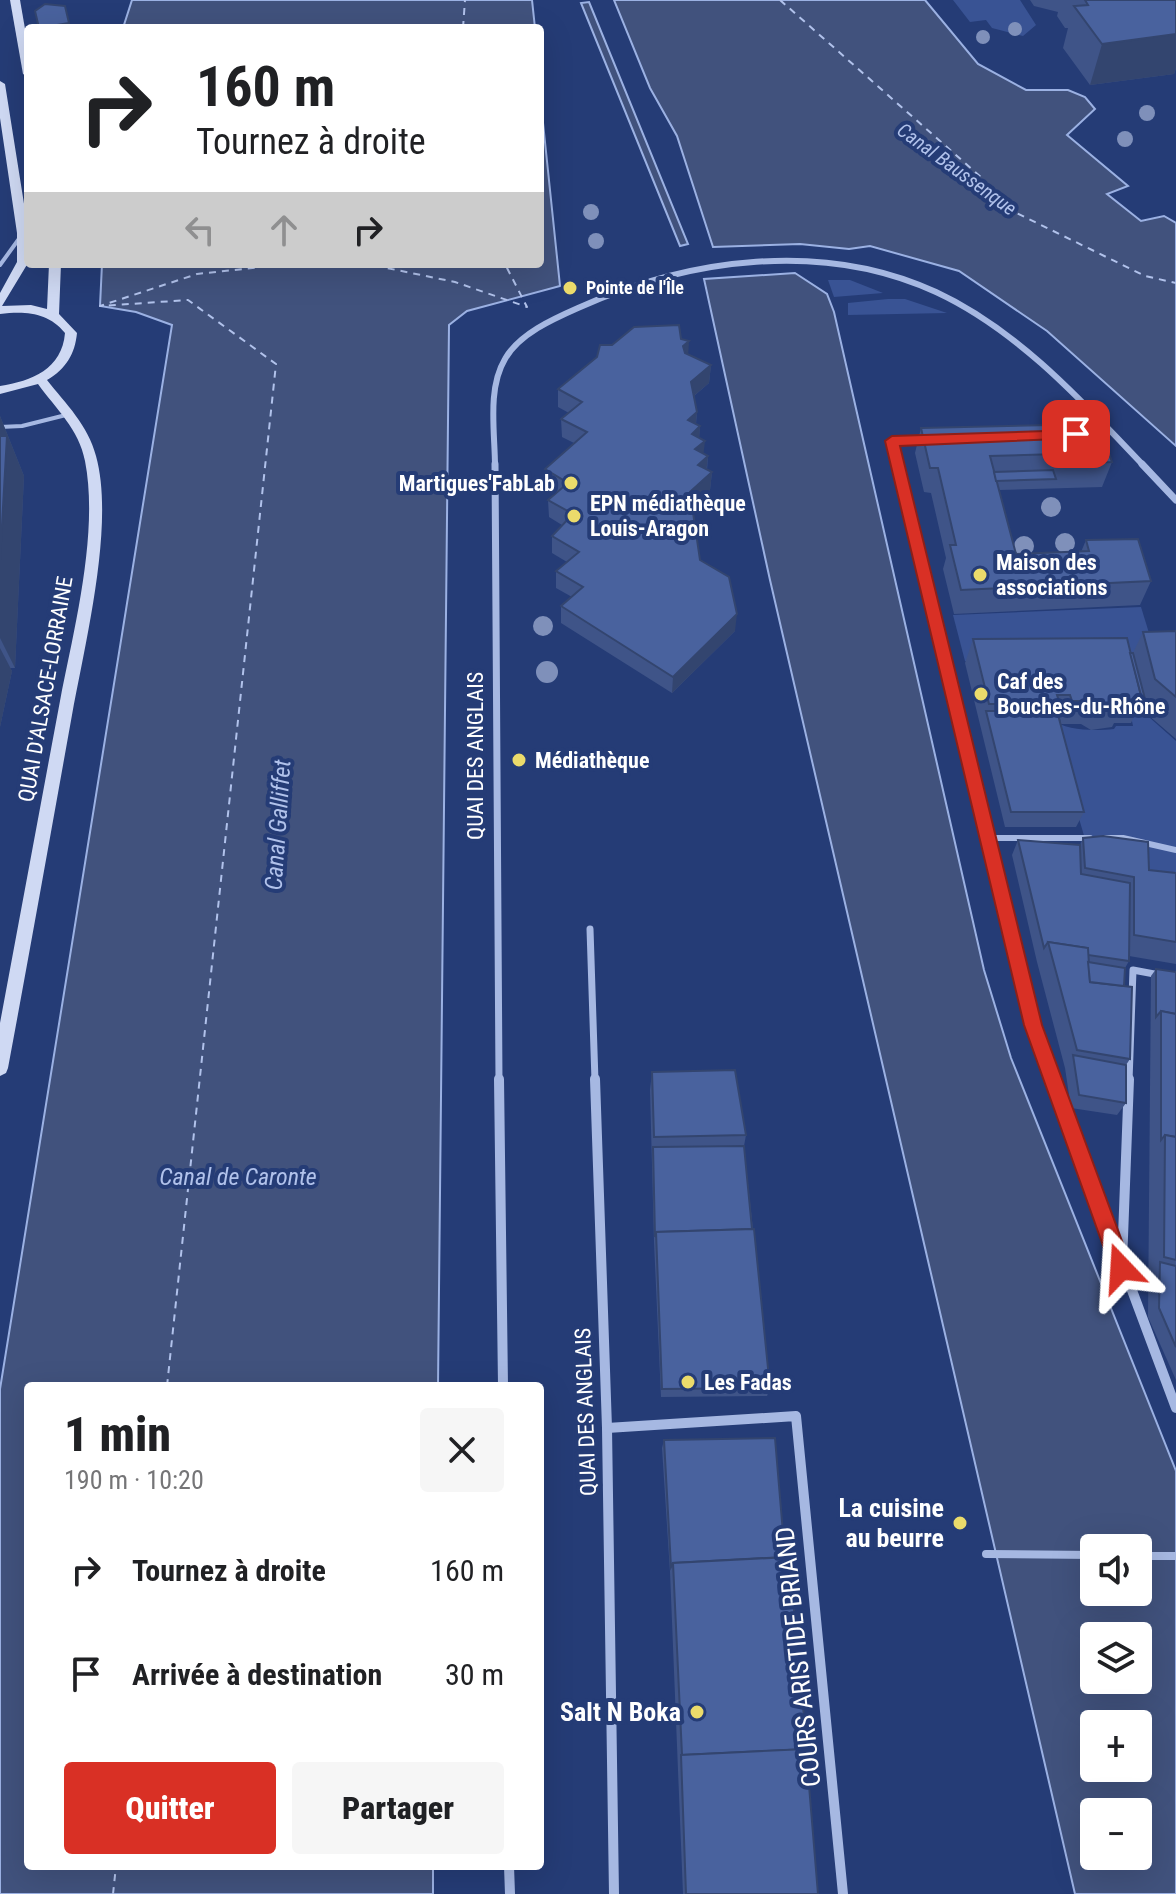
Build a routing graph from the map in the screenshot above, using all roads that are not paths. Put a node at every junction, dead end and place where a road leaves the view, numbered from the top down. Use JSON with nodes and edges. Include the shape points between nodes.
{"nodes":[{"id":1,"x":15,"y":0,"type":"edge"},
{"id":2,"x":24,"y":51,"type":"edge"},
{"id":3,"x":0,"y":84,"type":"edge"},
{"id":4,"x":23,"y":233,"type":"junction"},
{"id":5,"x":0,"y":265,"type":"edge"},
{"id":6,"x":55,"y":268,"type":"edge"},
{"id":7,"x":0,"y":303,"type":"edge"},
{"id":8,"x":0,"y":310,"type":"edge"},
{"id":9,"x":53,"y":314,"type":"junction"},
{"id":10,"x":40,"y":379,"type":"junction"},
{"id":11,"x":0,"y":390,"type":"edge"},
{"id":12,"x":70,"y":414,"type":"junction"},
{"id":13,"x":0,"y":427,"type":"edge"},
{"id":14,"x":1110,"y":433,"type":"junction"},
{"id":15,"x":1099,"y":434,"type":"edge"},
{"id":16,"x":938,"y":439,"type":"edge"},
{"id":17,"x":1176,"y":500,"type":"edge"},
{"id":18,"x":988,"y":838,"type":"junction"},
{"id":19,"x":1176,"y":850,"type":"edge"},
{"id":20,"x":590,"y":929,"type":"dead end"},
{"id":21,"x":1176,"y":978,"type":"edge"},
{"id":22,"x":0,"y":1068,"type":"edge"},
{"id":23,"x":1121,"y":1268,"type":"junction"},
{"id":24,"x":503,"y":1382,"type":"edge"},
{"id":25,"x":1176,"y":1408,"type":"edge"},
{"id":26,"x":607,"y":1428,"type":"junction"},
{"id":27,"x":986,"y":1554,"type":"dead end"},
{"id":28,"x":1080,"y":1555,"type":"edge"},
{"id":29,"x":1152,"y":1556,"type":"edge"},
{"id":30,"x":1176,"y":1556,"type":"edge"},
{"id":31,"x":509,"y":1870,"type":"edge"},
{"id":32,"x":510,"y":1894,"type":"edge"},
{"id":33,"x":614,"y":1894,"type":"edge"},
{"id":34,"x":843,"y":1894,"type":"edge"}],
"edges":[{"from":1,"to":2,"type":"main road"},
{"from":3,"to":4,"type":"main road"},
{"from":4,"to":5,"type":"lane"},
{"from":4,"to":7,"type":"main road","via":[[23,262]]},
{"from":6,"to":9,"type":"main road"},
{"from":8,"to":9,"type":"main road"},
{"from":9,"to":10,"type":"main road","via":[[71,333],[72,345],[66,358]]},
{"from":10,"to":11,"type":"main road"},
{"from":10,"to":12,"type":"main road","name":"QUAI D'ALSACE-LORRAINE"},
{"from":12,"to":13,"type":"lane"},
{"from":12,"to":22,"type":"main road","name":"QUAI D'ALSACE-LORRAINE","via":[[92,461],[86,601]]},
{"from":14,"to":15,"type":"street"},
{"from":14,"to":17,"type":"street","name":"QUAI DES ANGLAIS"},
{"from":14,"to":24,"type":"street","name":"QUAI DES ANGLAIS","via":[[1032,355],[973,312],[910,282],[851,268],[754,260],[676,272],[613,293],[529,335],[504,357],[496,387]]},
{"from":16,"to":18,"type":"street","via":[[892,441]]},
{"from":18,"to":19,"type":"street","via":[[1123,838]]},
{"from":18,"to":23,"type":"street","via":[[1033,1025]]},
{"from":20,"to":26,"type":"street","name":"QUAI DES ANGLAIS"},
{"from":21,"to":23,"type":"street","via":[[1133,970]]},
{"from":23,"to":25,"type":"street"},
{"from":26,"to":33,"type":"street","name":"QUAI DES ANGLAIS"},
{"from":26,"to":34,"type":"street","name":"COURS ARISTIDE BRIAND","via":[[796,1416]]},
{"from":27,"to":28,"type":"street"},
{"from":29,"to":30,"type":"street"},
{"from":31,"to":32,"type":"street"}]}
